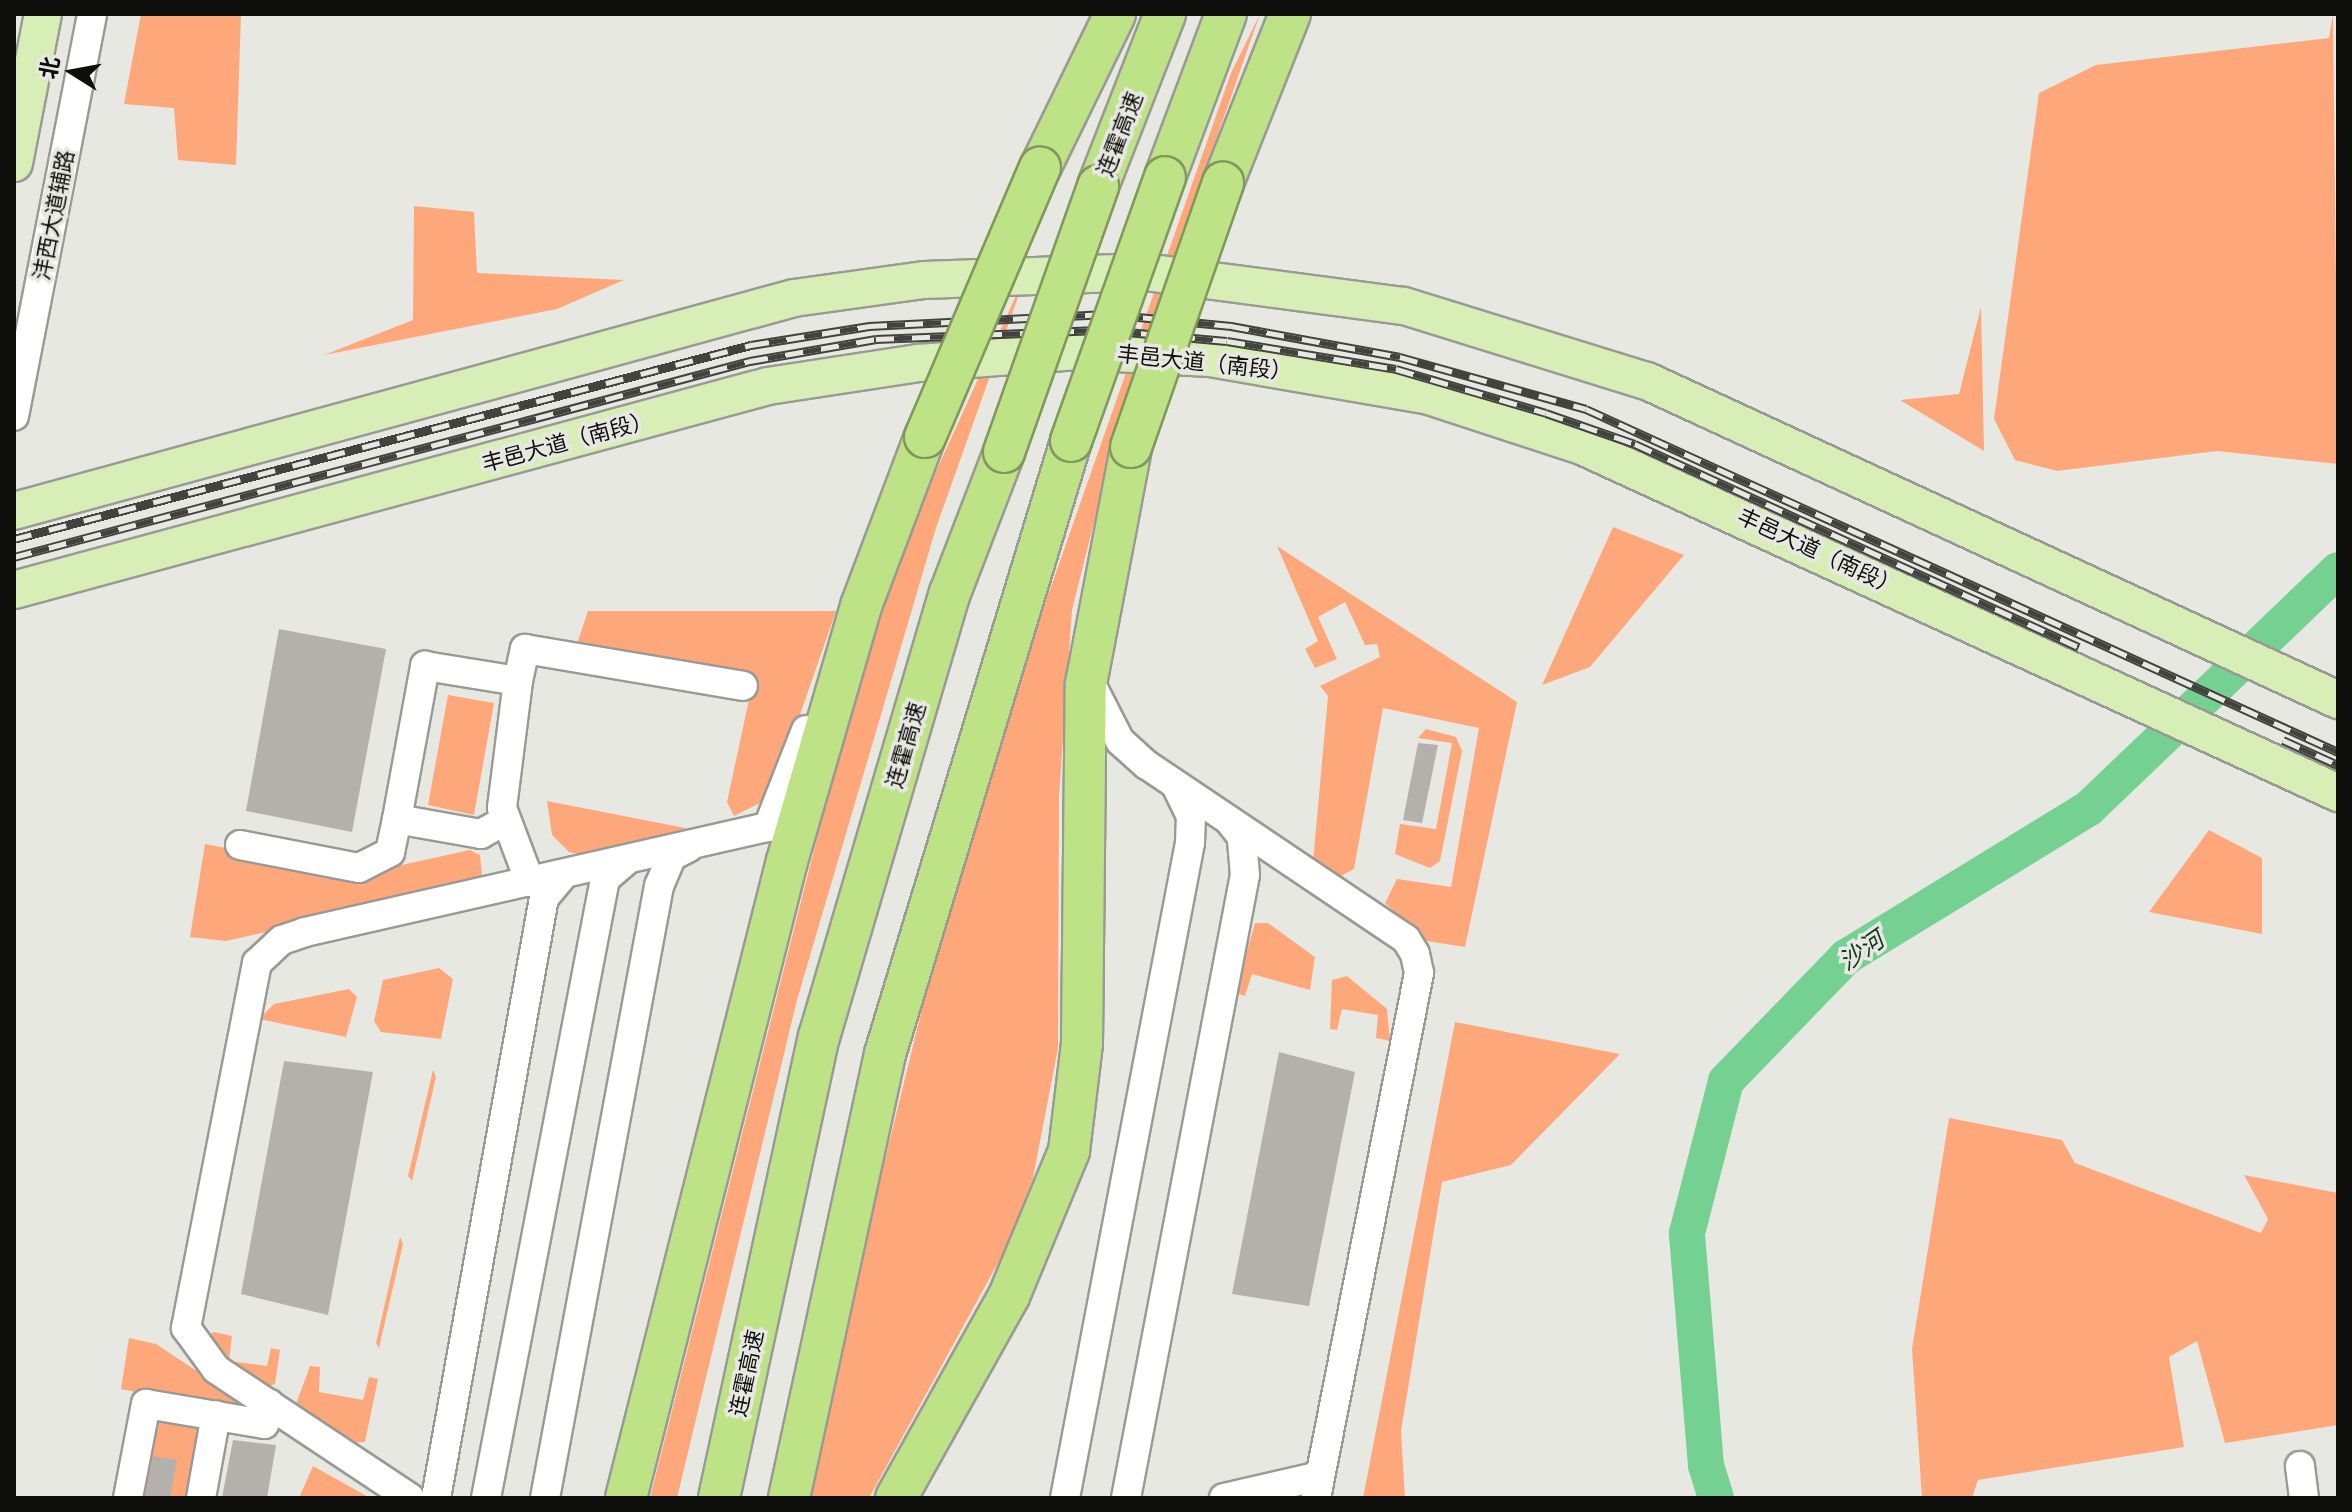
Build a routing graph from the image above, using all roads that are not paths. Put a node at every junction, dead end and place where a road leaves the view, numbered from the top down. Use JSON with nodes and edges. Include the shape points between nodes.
{"nodes":[{"id":1,"x":43,"y":14,"type":"edge"},
{"id":2,"x":92,"y":14,"type":"edge"},
{"id":3,"x":1115,"y":14,"type":"edge"},
{"id":4,"x":1165,"y":14,"type":"edge"},
{"id":5,"x":1226,"y":14,"type":"edge"},
{"id":6,"x":1290,"y":14,"type":"edge"},
{"id":7,"x":14,"y":163,"type":"edge"},
{"id":8,"x":14,"y":416,"type":"edge"},
{"id":9,"x":14,"y":511,"type":"edge"},
{"id":10,"x":877,"y":564,"type":"junction"},
{"id":11,"x":14,"y":590,"type":"edge"},
{"id":12,"x":1089,"y":660,"type":"junction"},
{"id":13,"x":518,"y":681,"type":"junction"},
{"id":14,"x":743,"y":686,"type":"dead end"},
{"id":15,"x":2338,"y":700,"type":"edge"},
{"id":16,"x":1177,"y":787,"type":"junction"},
{"id":17,"x":2338,"y":793,"type":"edge"},
{"id":18,"x":397,"y":819,"type":"junction"},
{"id":19,"x":506,"y":820,"type":"junction"},
{"id":20,"x":1229,"y":820,"type":"junction"},
{"id":21,"x":240,"y":845,"type":"dead end"},
{"id":22,"x":689,"y":848,"type":"junction"},
{"id":23,"x":626,"y":861,"type":"junction"},
{"id":24,"x":563,"y":875,"type":"junction"},
{"id":25,"x":530,"y":882,"type":"junction"},
{"id":26,"x":269,"y":1404,"type":"junction"},
{"id":27,"x":216,"y":1415,"type":"junction"},
{"id":28,"x":2300,"y":1466,"type":"dead end"},
{"id":29,"x":1318,"y":1487,"type":"edge"},
{"id":30,"x":387,"y":1488,"type":"edge"},
{"id":31,"x":128,"y":1498,"type":"edge"},
{"id":32,"x":201,"y":1498,"type":"edge"},
{"id":33,"x":410,"y":1498,"type":"edge"},
{"id":34,"x":436,"y":1498,"type":"edge"},
{"id":35,"x":486,"y":1498,"type":"edge"},
{"id":36,"x":545,"y":1498,"type":"edge"},
{"id":37,"x":626,"y":1498,"type":"edge"},
{"id":38,"x":719,"y":1498,"type":"edge"},
{"id":39,"x":789,"y":1498,"type":"edge"},
{"id":40,"x":896,"y":1498,"type":"edge"},
{"id":41,"x":1065,"y":1498,"type":"edge"},
{"id":42,"x":1126,"y":1498,"type":"edge"},
{"id":43,"x":1224,"y":1498,"type":"edge"},
{"id":44,"x":2304,"y":1498,"type":"edge"}],
"edges":[{"from":1,"to":7,"type":"main road"},
{"from":2,"to":8,"type":"street","name":"沣西大道辅路"},
{"from":3,"to":10,"type":"highway","bridge":true,"via":[[1040,168]]},
{"from":4,"to":38,"type":"highway","name":"连霍高速","bridge":true,"via":[[950,593],[819,1037]]},
{"from":5,"to":39,"type":"highway","bridge":true,"via":[[1071,441],[885,1054]]},
{"from":6,"to":12,"type":"highway","bridge":true,"via":[[1223,183],[1131,447]]},
{"from":9,"to":15,"type":"main road","via":[[498,373],[794,298],[924,280],[1145,272],[1315,290],[1499,331],[1686,397]]},
{"from":10,"to":22,"type":"street","via":[[856,594],[768,827]]},
{"from":10,"to":37,"type":"highway","via":[[787,861]]},
{"from":11,"to":17,"type":"main road","name":"丰邑大道（南段）","via":[[768,386],[919,363],[1078,351],[1210,358],[1429,396],[1611,457]]},
{"from":12,"to":16,"type":"street","via":[[1093,695],[1120,741]]},
{"from":12,"to":40,"type":"highway","via":[[1082,1043],[1069,1151],[1009,1296]]},
{"from":13,"to":14,"type":"street","via":[[525,649]]},
{"from":13,"to":18,"type":"street","via":[[425,666]]},
{"from":13,"to":19,"type":"street","via":[[505,773]]},
{"from":16,"to":20,"type":"street"},
{"from":16,"to":41,"type":"street","via":[[1191,816],[1190,843]]},
{"from":18,"to":19,"type":"street","via":[[481,834]]},
{"from":18,"to":21,"type":"street","via":[[390,852],[359,868]]},
{"from":19,"to":25,"type":"street"},
{"from":20,"to":29,"type":"street","via":[[1406,939],[1419,973]]},
{"from":20,"to":42,"type":"street","via":[[1242,837],[1245,875]]},
{"from":22,"to":23,"type":"street"},
{"from":22,"to":36,"type":"street","via":[[672,856],[659,886]]},
{"from":23,"to":24,"type":"street"},
{"from":23,"to":35,"type":"street","via":[[605,879]]},
{"from":24,"to":25,"type":"street"},
{"from":24,"to":34,"type":"street","via":[[544,898]]},
{"from":25,"to":26,"type":"street","via":[[305,932],[282,940],[257,963],[185,1311],[200,1355]]},
{"from":26,"to":27,"type":"street","via":[[264,1424]]},
{"from":26,"to":30,"type":"street"},
{"from":27,"to":31,"type":"street","via":[[146,1404]]},
{"from":27,"to":32,"type":"street"},
{"from":28,"to":44,"type":"street"},
{"from":29,"to":43,"type":"street"},
{"from":30,"to":33,"type":"street"}]}
